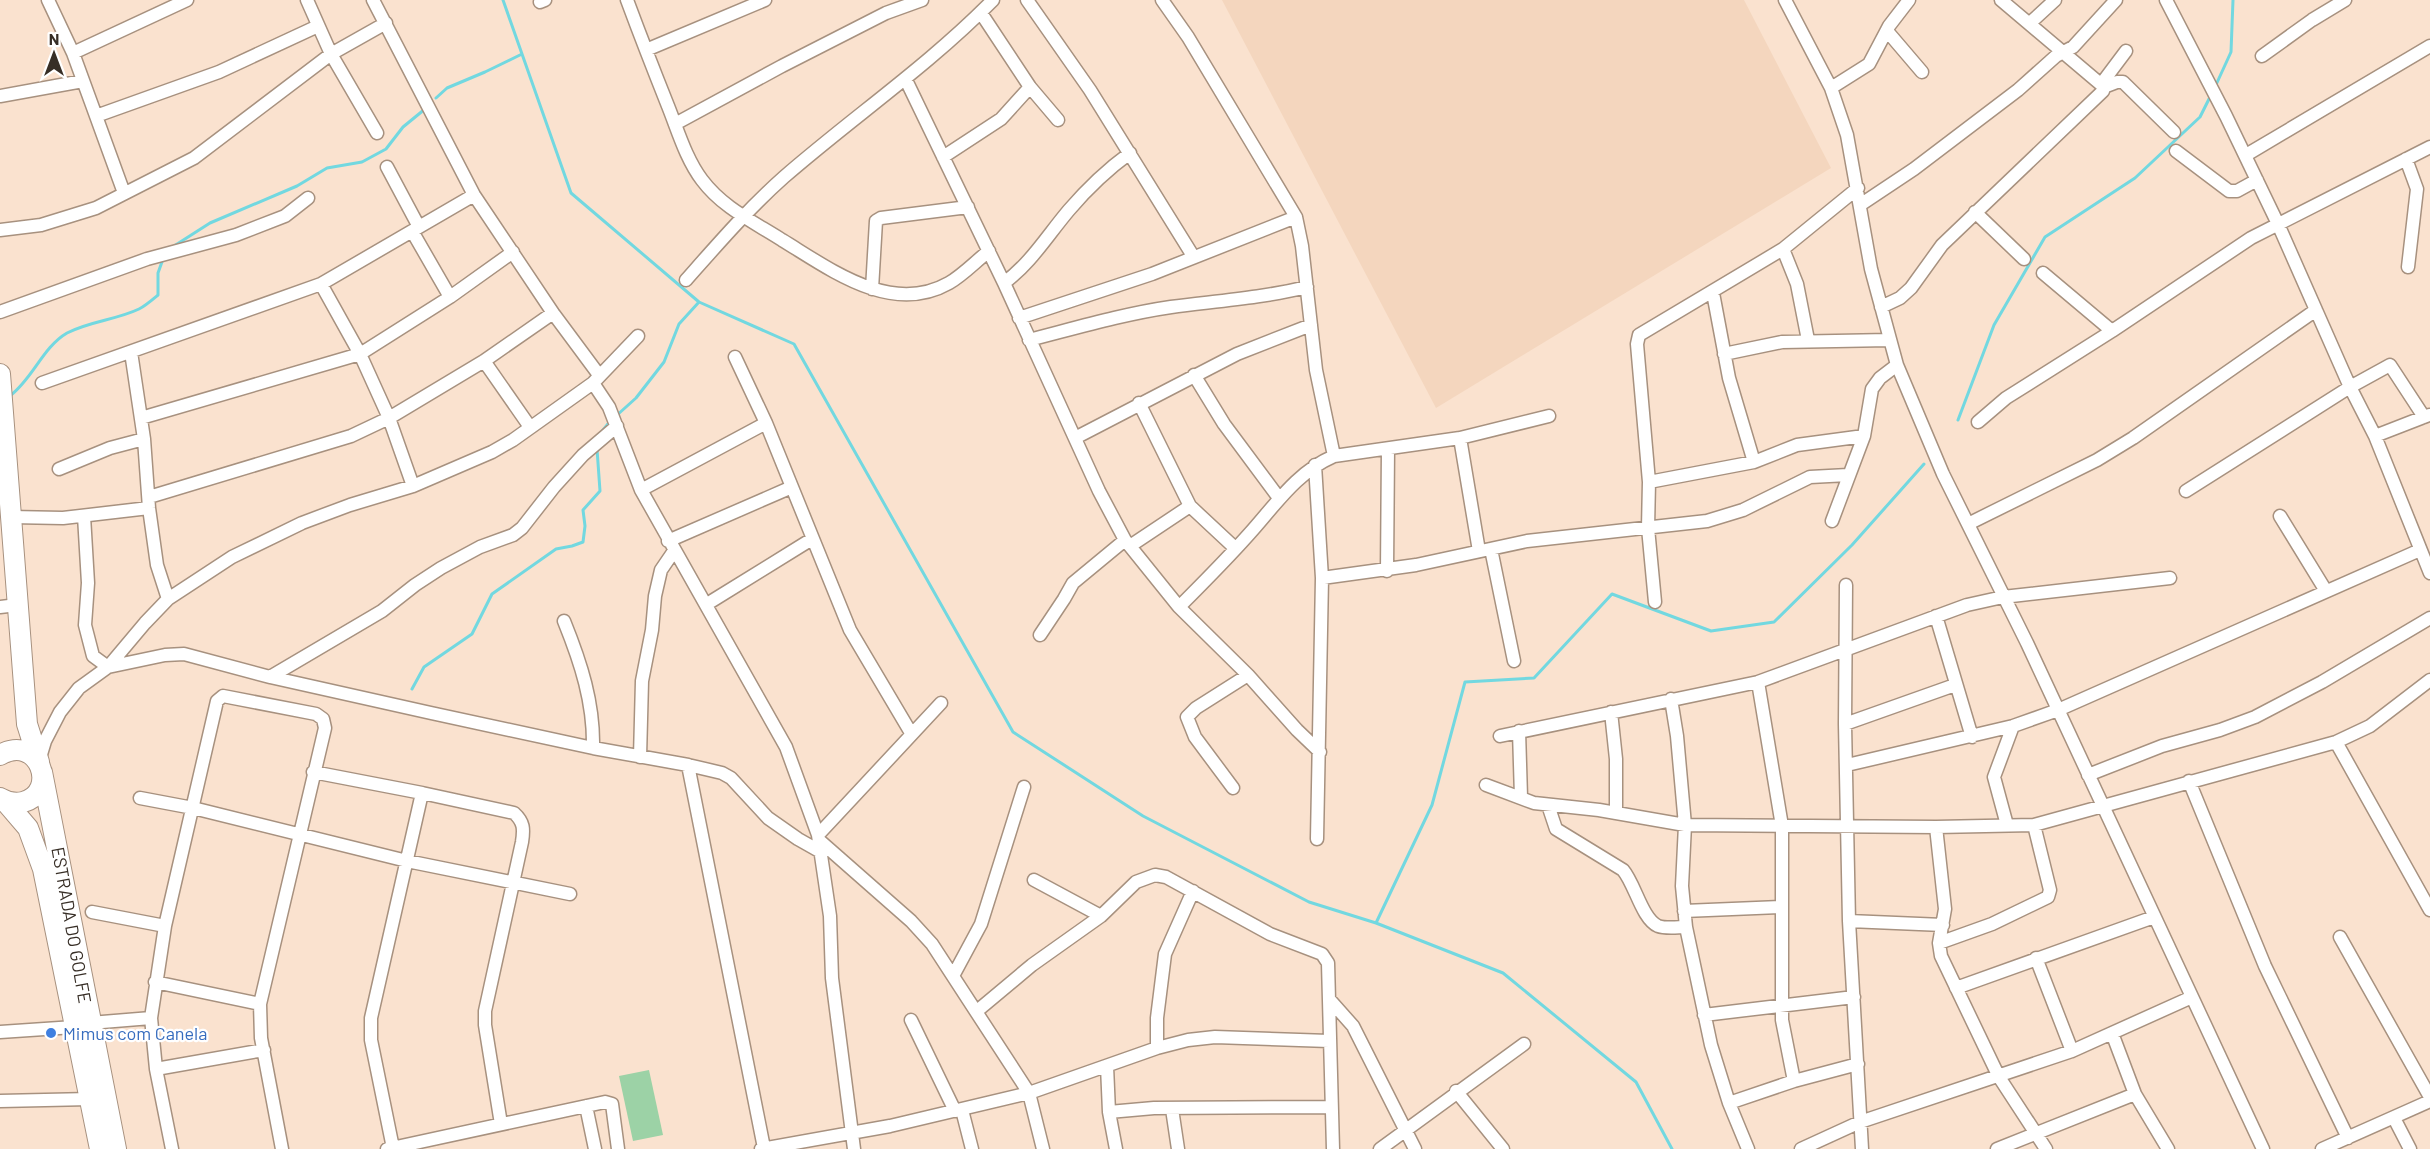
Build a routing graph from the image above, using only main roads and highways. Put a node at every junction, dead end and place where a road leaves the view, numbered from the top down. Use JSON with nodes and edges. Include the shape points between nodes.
{"nodes":[{"id":1,"x":0,"y":374,"type":"edge"},
{"id":2,"x":9,"y":606,"type":"edge"},
{"id":3,"x":0,"y":755,"type":"edge"},
{"id":4,"x":40,"y":767,"type":"junction"},
{"id":5,"x":2,"y":799,"type":"edge"},
{"id":6,"x":82,"y":1025,"type":"junction"},
{"id":7,"x":100,"y":1149,"type":"edge"},
{"id":8,"x":116,"y":1149,"type":"edge"}],
"edges":[{"from":1,"to":2,"type":"highway","via":[[11,517]]},
{"from":2,"to":4,"type":"highway","via":[[27,724]]},
{"from":3,"to":4,"type":"highway","via":[[16,749],[25,751]]},
{"from":4,"to":5,"type":"highway","name":"ESTRADA DO GOLFE","via":[[42,780],[35,795],[21,802]]},
{"from":4,"to":6,"type":"highway","name":"ESTRADA DO GOLFE"},
{"from":5,"to":6,"type":"highway","name":"ESTRADA DO GOLFE","via":[[28,828],[43,869]]},
{"from":6,"to":7,"type":"highway","name":"ESTRADA DO GOLFE"},
{"from":6,"to":8,"type":"highway","name":"ESTRADA DO GOLFE"}]}
